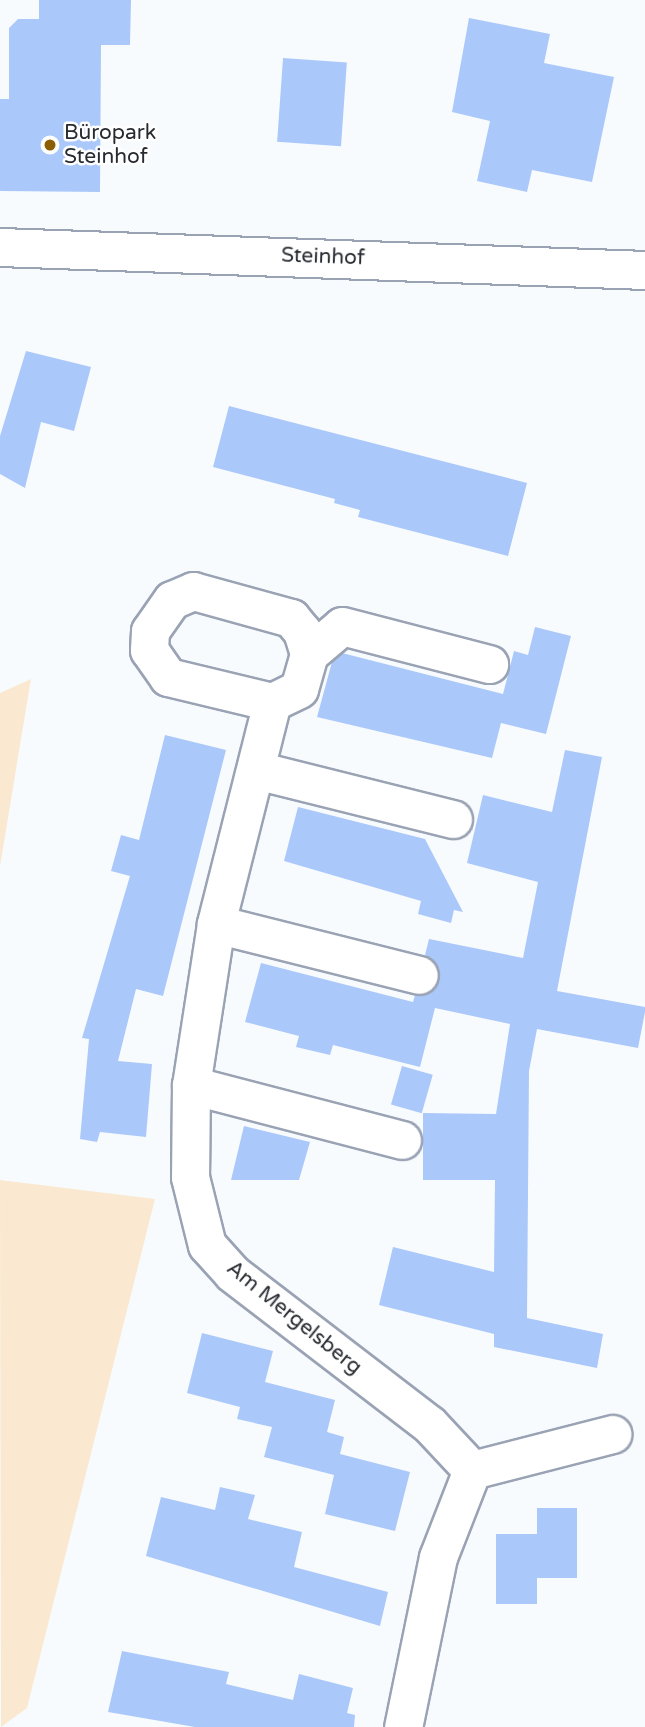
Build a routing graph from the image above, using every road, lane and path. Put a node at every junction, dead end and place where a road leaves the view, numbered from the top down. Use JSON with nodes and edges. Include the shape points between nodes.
{"nodes":[{"id":1,"x":0,"y":247,"type":"edge"},
{"id":2,"x":645,"y":270,"type":"edge"},
{"id":3,"x":309,"y":654,"type":"junction"},
{"id":4,"x":489,"y":664,"type":"dead end"},
{"id":5,"x":272,"y":702,"type":"junction"},
{"id":6,"x":256,"y":770,"type":"junction"},
{"id":7,"x":453,"y":819,"type":"dead end"},
{"id":8,"x":216,"y":924,"type":"junction"},
{"id":9,"x":419,"y":975,"type":"dead end"},
{"id":10,"x":191,"y":1085,"type":"junction"},
{"id":11,"x":402,"y":1140,"type":"dead end"},
{"id":12,"x":612,"y":1434,"type":"dead end"},
{"id":13,"x":472,"y":1470,"type":"junction"},
{"id":14,"x":402,"y":1727,"type":"edge"}],
"edges":[{"from":1,"to":2,"type":"street","name":"Steinhof"},
{"from":3,"to":4,"type":"street","via":[[342,626]]},
{"from":3,"to":5,"type":"street","via":[[299,689]]},
{"from":3,"to":5,"type":"street","via":[[302,631],[291,618],[265,610],[193,591],[160,611],[150,631],[149,650],[168,677]]},
{"from":5,"to":6,"type":"street","name":"Am Mergelsberg"},
{"from":6,"to":7,"type":"street"},
{"from":6,"to":8,"type":"street","name":"Am Mergelsberg"},
{"from":8,"to":9,"type":"street"},
{"from":8,"to":10,"type":"street","name":"Am Mergelsberg"},
{"from":10,"to":11,"type":"street"},
{"from":10,"to":13,"type":"street","name":"Am Mergelsberg","via":[[190,1177],[207,1245],[232,1273],[429,1424]]},
{"from":12,"to":13,"type":"street"},
{"from":13,"to":14,"type":"street","via":[[438,1557]]}]}
